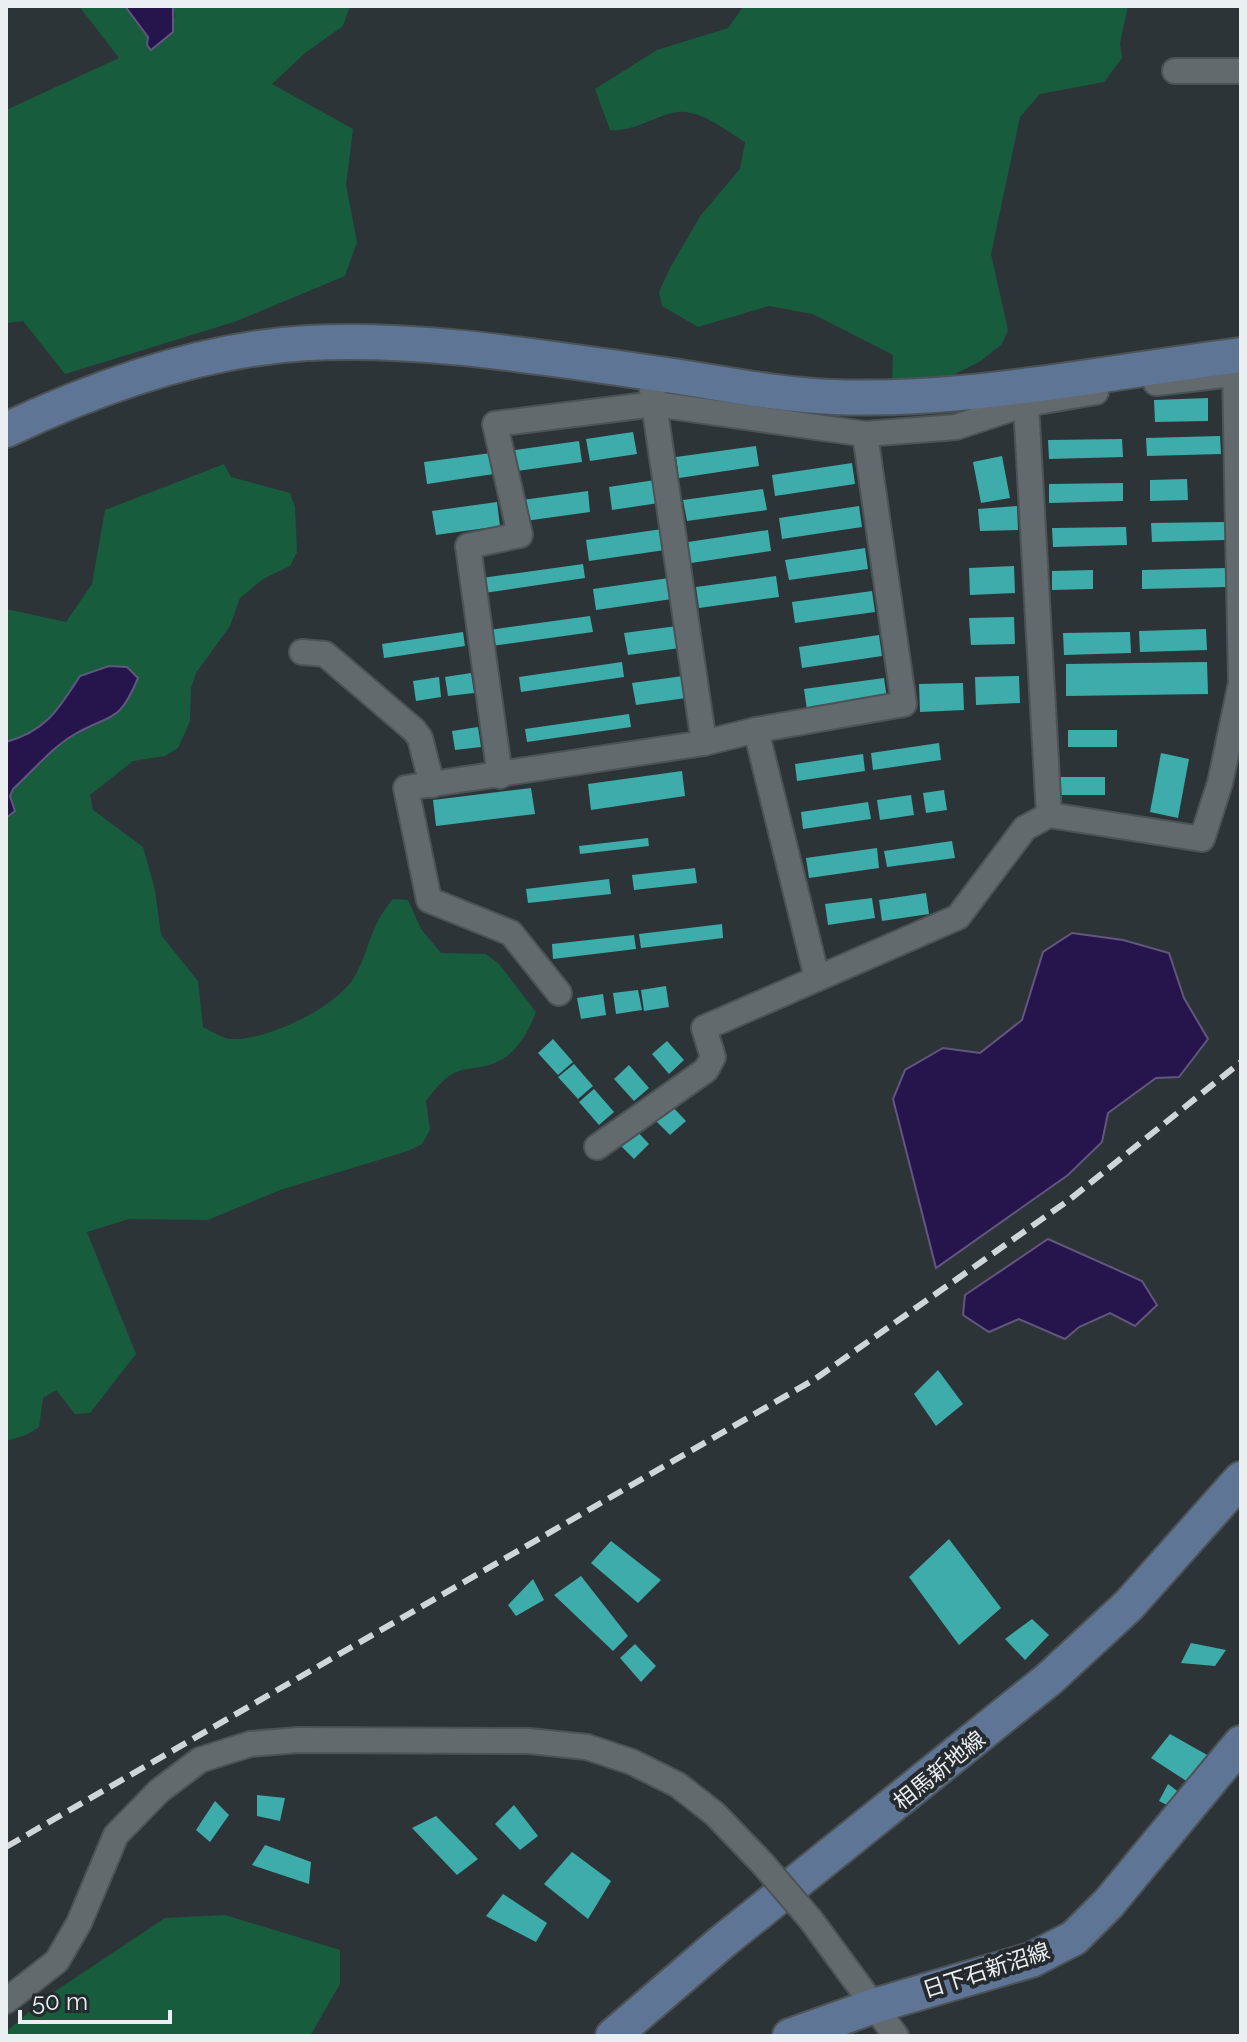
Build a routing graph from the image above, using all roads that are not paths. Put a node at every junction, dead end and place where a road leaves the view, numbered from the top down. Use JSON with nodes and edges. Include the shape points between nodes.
{"nodes":[{"id":1,"x":1175,"y":71,"type":"dead end"},
{"id":2,"x":1241,"y":71,"type":"edge"},
{"id":3,"x":1239,"y":367,"type":"edge"},
{"id":4,"x":652,"y":388,"type":"junction"},
{"id":5,"x":1026,"y":404,"type":"junction"},
{"id":6,"x":6,"y":430,"type":"edge"},
{"id":7,"x":865,"y":434,"type":"junction"},
{"id":8,"x":302,"y":652,"type":"dead end"},
{"id":9,"x":1241,"y":683,"type":"edge"},
{"id":10,"x":756,"y":730,"type":"junction"},
{"id":11,"x":704,"y":743,"type":"junction"},
{"id":12,"x":500,"y":776,"type":"junction"},
{"id":13,"x":432,"y":785,"type":"junction"},
{"id":14,"x":1049,"y":815,"type":"junction"},
{"id":15,"x":817,"y":978,"type":"junction"},
{"id":16,"x":559,"y":993,"type":"dead end"},
{"id":17,"x":597,"y":1147,"type":"dead end"},
{"id":18,"x":1241,"y":1479,"type":"edge"},
{"id":19,"x":1241,"y":1743,"type":"edge"},
{"id":20,"x":6,"y":2001,"type":"edge"},
{"id":21,"x":874,"y":2006,"type":"junction"},
{"id":22,"x":613,"y":2036,"type":"edge"},
{"id":23,"x":790,"y":2036,"type":"edge"},
{"id":24,"x":896,"y":2036,"type":"edge"}],
"edges":[{"from":1,"to":2,"type":"street"},
{"from":3,"to":4,"type":"main road","via":[[899,398]]},
{"from":3,"to":5,"type":"street"},
{"from":3,"to":9,"type":"street"},
{"from":4,"to":6,"type":"main road","via":[[474,351],[309,343],[242,350],[179,366],[102,389]]},
{"from":4,"to":7,"type":"street"},
{"from":4,"to":11,"type":"street"},
{"from":4,"to":12,"type":"street","via":[[495,424],[520,535],[468,546]]},
{"from":5,"to":7,"type":"street","via":[[956,427]]},
{"from":5,"to":14,"type":"street"},
{"from":7,"to":10,"type":"street","via":[[904,704]]},
{"from":8,"to":13,"type":"street","via":[[325,654],[414,730]]},
{"from":9,"to":14,"type":"street","via":[[1202,839]]},
{"from":10,"to":11,"type":"street"},
{"from":10,"to":15,"type":"street"},
{"from":11,"to":12,"type":"street"},
{"from":12,"to":13,"type":"street"},
{"from":13,"to":16,"type":"street","via":[[406,788],[429,900],[511,933]]},
{"from":14,"to":15,"type":"street","via":[[1025,828],[958,917]]},
{"from":15,"to":17,"type":"street","via":[[704,1028],[713,1057],[706,1070]]},
{"from":18,"to":22,"type":"main road","name":"相馬新地線","via":[[1129,1605],[1049,1679]]},
{"from":19,"to":21,"type":"main road","name":"日下石新沼線","via":[[1074,1938],[1031,1960]]},
{"from":20,"to":21,"type":"street","bridge":true,"via":[[57,1961],[116,1835],[159,1791],[200,1760],[250,1744],[298,1740],[529,1741],[587,1747],[678,1785],[763,1864]]},
{"from":21,"to":23,"type":"main road","name":"日下石新沼線"},
{"from":21,"to":24,"type":"street"}]}
